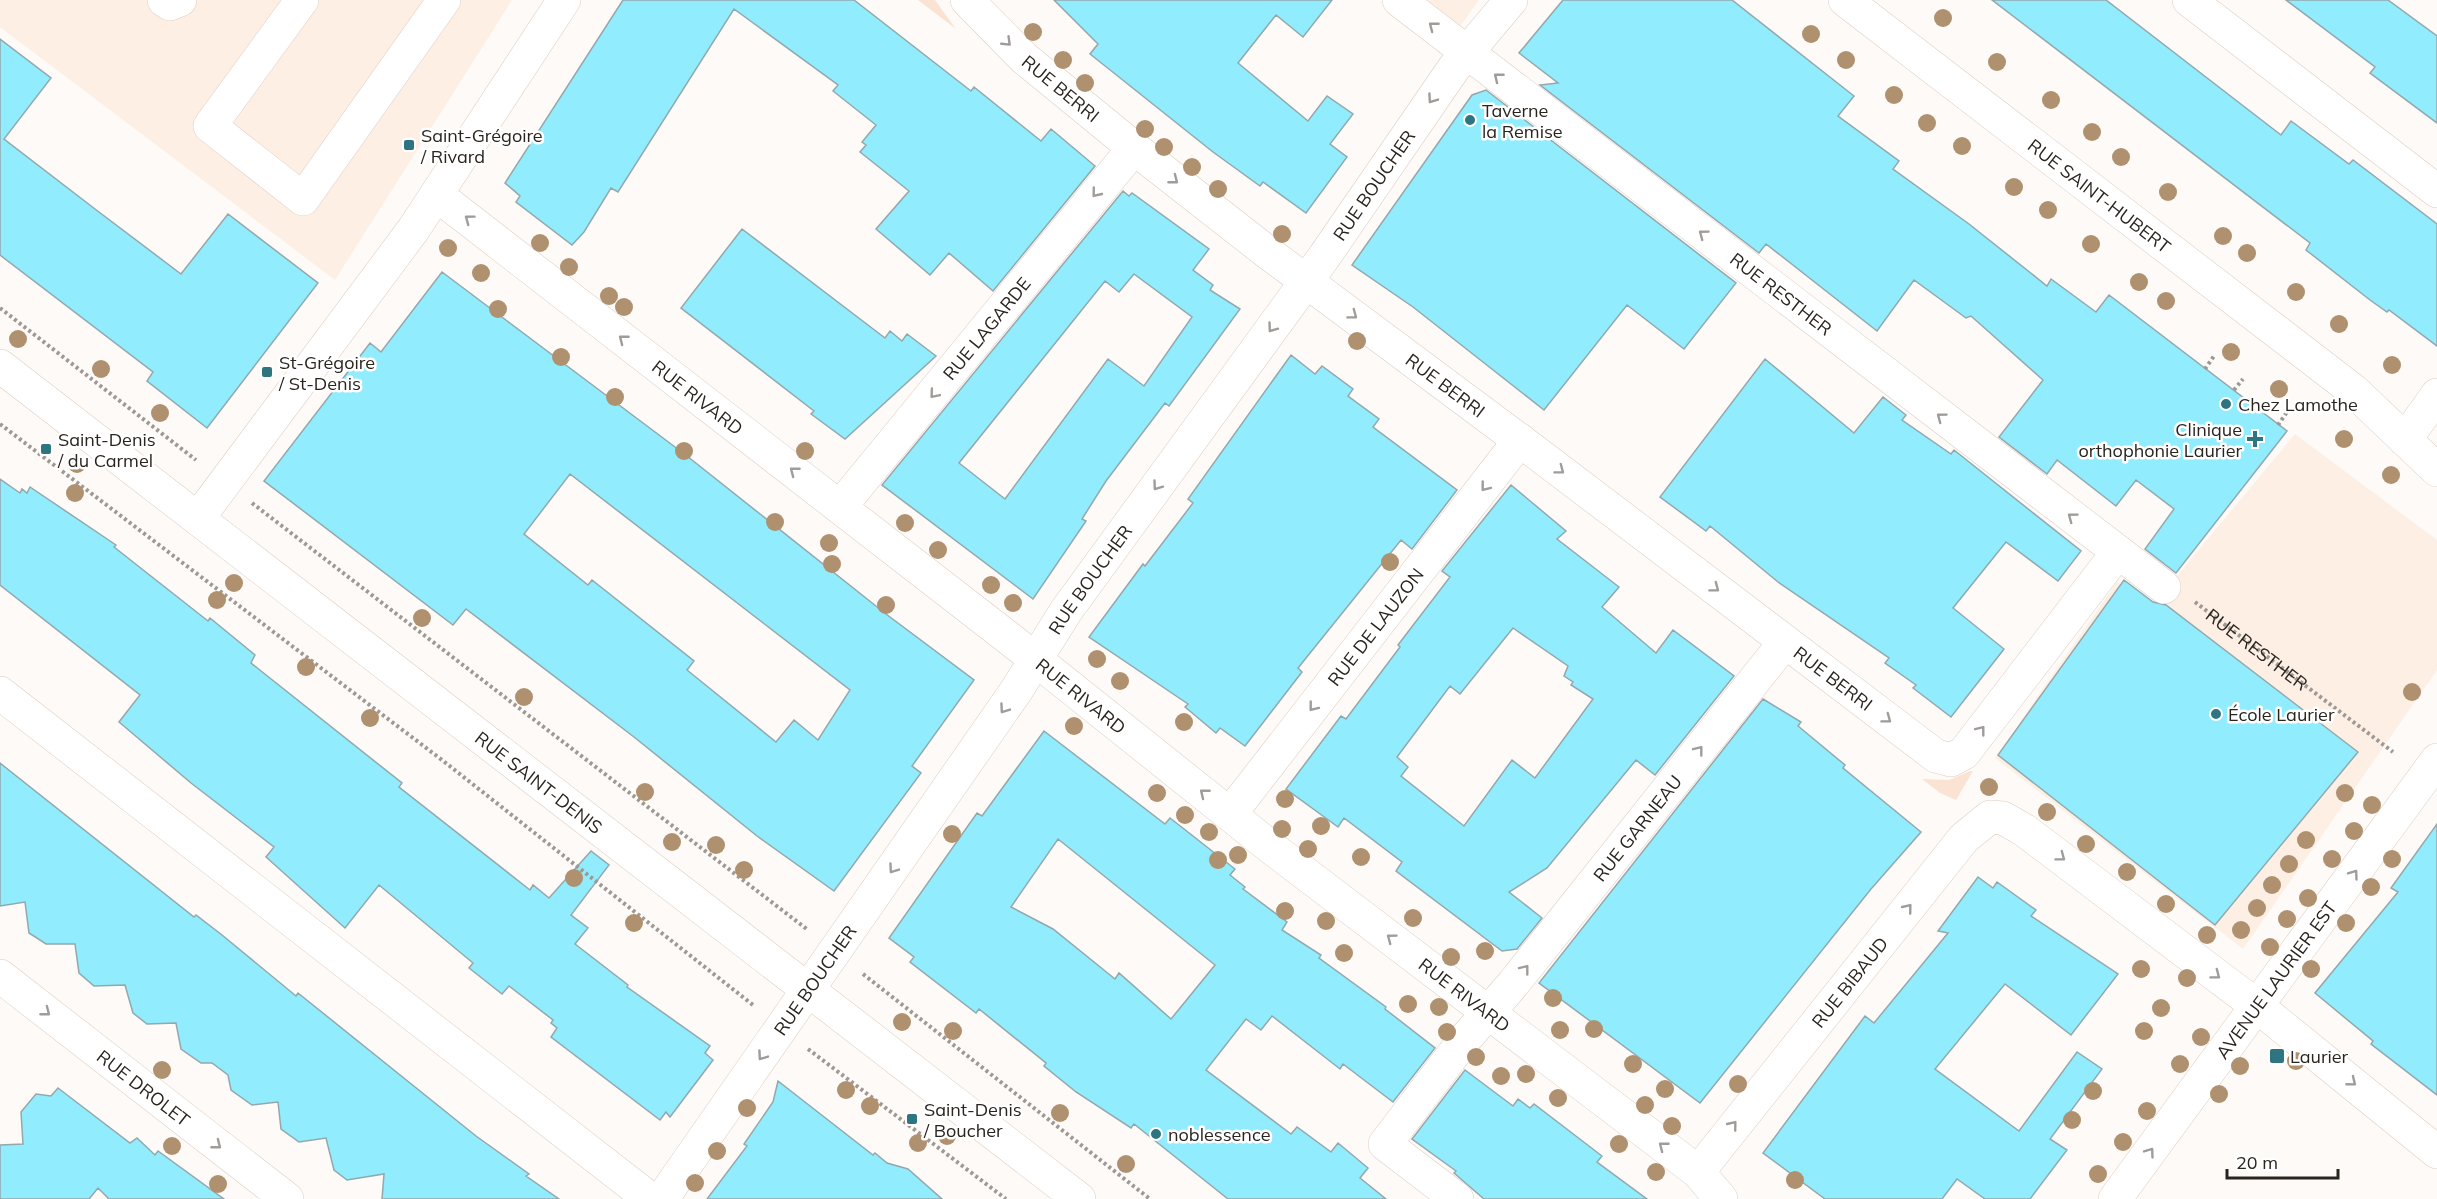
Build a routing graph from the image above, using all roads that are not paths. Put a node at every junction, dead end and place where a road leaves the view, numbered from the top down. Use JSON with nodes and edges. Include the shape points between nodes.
{"nodes":[{"id":1,"x":164,"y":0,"type":"edge"},
{"id":2,"x":180,"y":0,"type":"edge"},
{"id":3,"x":302,"y":0,"type":"edge"},
{"id":4,"x":444,"y":0,"type":"edge"},
{"id":5,"x":967,"y":0,"type":"edge"},
{"id":6,"x":1399,"y":0,"type":"edge"},
{"id":7,"x":1511,"y":0,"type":"edge"},
{"id":8,"x":1845,"y":0,"type":"edge"},
{"id":9,"x":2189,"y":0,"type":"edge"},
{"id":10,"x":553,"y":4,"type":"edge"},
{"id":11,"x":1467,"y":52,"type":"junction"},
{"id":12,"x":1134,"y":148,"type":"junction"},
{"id":13,"x":2437,"y":191,"type":"edge"},
{"id":14,"x":437,"y":195,"type":"junction"},
{"id":15,"x":1306,"y":281,"type":"junction"},
{"id":16,"x":0,"y":366,"type":"edge"},
{"id":17,"x":2437,"y":395,"type":"edge"},
{"id":18,"x":2418,"y":436,"type":"edge"},
{"id":19,"x":1520,"y":440,"type":"junction"},
{"id":20,"x":2437,"y":470,"type":"edge"},
{"id":21,"x":840,"y":507,"type":"junction"},
{"id":22,"x":199,"y":517,"type":"junction"},
{"id":23,"x":2118,"y":552,"type":"junction"},
{"id":24,"x":2176,"y":592,"type":"road end"},
{"id":25,"x":1785,"y":642,"type":"junction"},
{"id":26,"x":1036,"y":660,"type":"junction"},
{"id":27,"x":0,"y":693,"type":"edge"},
{"id":28,"x":2437,"y":760,"type":"edge"},
{"id":29,"x":2428,"y":794,"type":"edge"},
{"id":30,"x":1230,"y":814,"type":"junction"},
{"id":31,"x":0,"y":976,"type":"edge"},
{"id":32,"x":807,"y":990,"type":"junction"},
{"id":33,"x":2257,"y":1006,"type":"junction"},
{"id":34,"x":1487,"y":1013,"type":"junction"},
{"id":35,"x":2437,"y":1152,"type":"edge"},
{"id":36,"x":1698,"y":1172,"type":"junction"},
{"id":37,"x":287,"y":1199,"type":"edge"},
{"id":38,"x":651,"y":1199,"type":"edge"},
{"id":39,"x":662,"y":1199,"type":"edge"},
{"id":40,"x":1078,"y":1199,"type":"edge"},
{"id":41,"x":1457,"y":1199,"type":"edge"},
{"id":42,"x":1721,"y":1199,"type":"edge"},
{"id":43,"x":2115,"y":1199,"type":"edge"}],
"edges":[{"from":1,"to":2,"type":"street","via":[[170,4]]},
{"from":3,"to":4,"type":"street","via":[[210,126],[303,199]]},
{"from":5,"to":12,"type":"street","name":"RUE BERRI","one_way":true,"via":[[1024,58]]},
{"from":11,"to":6,"type":"street","name":"RUE RESTHER","one_way":true},
{"from":7,"to":11,"type":"street","name":"RUE BOUCHER"},
{"from":8,"to":18,"type":"street","name":"RUE SAINT-HUBERT"},
{"from":9,"to":13,"type":"street"},
{"from":10,"to":14,"type":"street"},
{"from":11,"to":15,"type":"street","name":"RUE BOUCHER","one_way":true},
{"from":23,"to":11,"type":"street","name":"RUE RESTHER","one_way":true},
{"from":12,"to":15,"type":"street","name":"RUE BERRI","one_way":true},
{"from":12,"to":21,"type":"street","name":"RUE LAGARDE","one_way":true},
{"from":21,"to":14,"type":"street","name":"RUE RIVARD","one_way":true},
{"from":14,"to":22,"type":"street"},
{"from":15,"to":19,"type":"street","name":"RUE BERRI","one_way":true},
{"from":15,"to":26,"type":"street","name":"RUE BOUCHER","one_way":true,"via":[[1066,611]]},
{"from":16,"to":22,"type":"street","name":"RUE SAINT-DENIS"},
{"from":17,"to":18,"type":"street"},
{"from":18,"to":20,"type":"street","name":"RUE SAINT-HUBERT"},
{"from":19,"to":25,"type":"street","name":"RUE BERRI","one_way":true},
{"from":19,"to":30,"type":"street","name":"RUE DE LAUZON","one_way":true},
{"from":21,"to":26,"type":"street","name":"RUE RIVARD"},
{"from":22,"to":32,"type":"street","name":"RUE SAINT-DENIS"},
{"from":23,"to":24,"type":"street","name":"RUE RESTHER"},
{"from":25,"to":23,"type":"street","name":"RUE BERRI","one_way":true,"via":[[1936,756],[1951,760],[1964,753]]},
{"from":34,"to":25,"type":"street","name":"RUE GARNEAU","one_way":true},
{"from":30,"to":26,"type":"street","name":"RUE RIVARD","one_way":true},
{"from":26,"to":32,"type":"street","name":"RUE BOUCHER","one_way":true},
{"from":27,"to":38,"type":"street"},
{"from":28,"to":29,"type":"street","name":"AVENUE LAURIER EST"},
{"from":33,"to":29,"type":"street","name":"AVENUE LAURIER EST","one_way":true},
{"from":34,"to":30,"type":"street","name":"RUE RIVARD","one_way":true},
{"from":31,"to":37,"type":"street","name":"RUE DROLET","one_way":true},
{"from":32,"to":39,"type":"street","name":"RUE BOUCHER","one_way":true},
{"from":32,"to":40,"type":"street","name":"RUE SAINT-DENIS"},
{"from":33,"to":35,"type":"street","one_way":true},
{"from":36,"to":33,"type":"street","name":"RUE BIBAUD","one_way":true,"via":[[1964,838],[1990,817],[2013,823]]},
{"from":43,"to":33,"type":"street","name":"AVENUE LAURIER EST","one_way":true},
{"from":36,"to":34,"type":"street","name":"RUE RIVARD","one_way":true},
{"from":34,"to":41,"type":"street","name":"RUE GARNEAU","via":[[1385,1144]]},
{"from":36,"to":42,"type":"street","name":"RUE RIVARD"}]}
